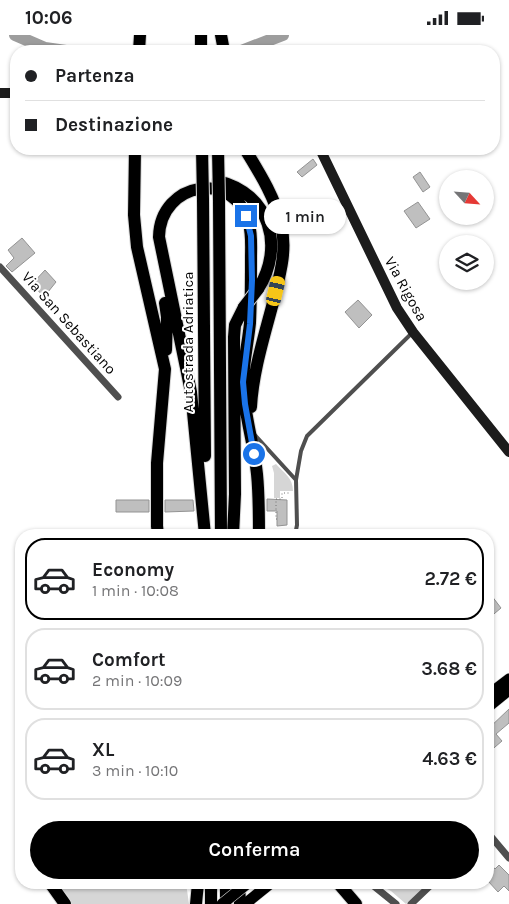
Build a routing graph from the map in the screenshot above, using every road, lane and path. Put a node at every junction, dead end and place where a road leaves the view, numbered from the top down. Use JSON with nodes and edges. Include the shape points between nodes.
{"nodes":[{"id":1,"x":135,"y":155,"type":"edge"},
{"id":2,"x":202,"y":155,"type":"edge"},
{"id":3,"x":218,"y":155,"type":"edge"},
{"id":4,"x":248,"y":155,"type":"edge"},
{"id":5,"x":323,"y":155,"type":"edge"},
{"id":6,"x":0,"y":267,"type":"edge"},
{"id":7,"x":413,"y":332,"type":"junction"},
{"id":8,"x":165,"y":369,"type":"junction"},
{"id":9,"x":118,"y":397,"type":"dead end"},
{"id":10,"x":249,"y":429,"type":"junction"},
{"id":11,"x":509,"y":452,"type":"edge"},
{"id":12,"x":296,"y":480,"type":"junction"},
{"id":13,"x":297,"y":493,"type":"junction"},
{"id":14,"x":277,"y":519,"type":"dead end"},
{"id":15,"x":157,"y":529,"type":"edge"},
{"id":16,"x":204,"y":529,"type":"edge"},
{"id":17,"x":205,"y":529,"type":"edge"},
{"id":18,"x":221,"y":529,"type":"edge"},
{"id":19,"x":233,"y":529,"type":"edge"},
{"id":20,"x":259,"y":529,"type":"edge"},
{"id":21,"x":297,"y":529,"type":"edge"},
{"id":22,"x":509,"y":679,"type":"edge"},
{"id":23,"x":494,"y":690,"type":"edge"},
{"id":24,"x":509,"y":690,"type":"edge"},
{"id":25,"x":494,"y":702,"type":"edge"},
{"id":26,"x":494,"y":840,"type":"edge"},
{"id":27,"x":509,"y":858,"type":"edge"},
{"id":28,"x":54,"y":889,"type":"edge"},
{"id":29,"x":194,"y":889,"type":"edge"},
{"id":30,"x":197,"y":889,"type":"edge"},
{"id":31,"x":211,"y":889,"type":"edge"},
{"id":32,"x":226,"y":889,"type":"edge"},
{"id":33,"x":239,"y":889,"type":"edge"},
{"id":34,"x":241,"y":889,"type":"edge"},
{"id":35,"x":263,"y":889,"type":"edge"},
{"id":36,"x":343,"y":889,"type":"edge"},
{"id":37,"x":377,"y":889,"type":"edge"},
{"id":38,"x":427,"y":889,"type":"edge"},
{"id":39,"x":249,"y":900,"type":"edge"},
{"id":40,"x":65,"y":904,"type":"edge"},
{"id":41,"x":196,"y":904,"type":"edge"},
{"id":42,"x":211,"y":904,"type":"edge"},
{"id":43,"x":222,"y":904,"type":"edge"},
{"id":44,"x":226,"y":904,"type":"edge"},
{"id":45,"x":240,"y":904,"type":"edge"},
{"id":46,"x":356,"y":904,"type":"edge"},
{"id":47,"x":396,"y":904,"type":"edge"},
{"id":48,"x":411,"y":904,"type":"edge"}],
"edges":[{"from":1,"to":8,"type":"highway","via":[[137,247]]},
{"from":2,"to":17,"type":"highway","name":"Autostrada Adriatica","bridge":true},
{"from":3,"to":18,"type":"highway","bridge":true},
{"from":4,"to":10,"type":"highway","via":[[275,205],[284,243],[251,398]]},
{"from":5,"to":7,"type":"main road","name":"Via Rigosa","via":[[386,287]]},
{"from":6,"to":9,"type":"street","name":"Via San Sebastiano"},
{"from":7,"to":11,"type":"main road","name":"Via Rigosa"},
{"from":7,"to":12,"type":"lane","via":[[307,436]]},
{"from":8,"to":15,"type":"highway","via":[[157,463]]},
{"from":8,"to":19,"type":"highway","bridge":true,"via":[[167,317],[151,236],[158,209],[170,193],[186,183],[204,180],[234,186],[252,199],[269,226],[272,253],[268,272],[235,325]]},
{"from":10,"to":12,"type":"lane"},
{"from":10,"to":16,"type":"highway","via":[[243,382],[252,280],[249,224],[242,207],[229,194],[209,188],[186,192],[165,211],[159,237],[191,392]]},
{"from":10,"to":20,"type":"highway","via":[[257,474]]},
{"from":12,"to":13,"type":"lane"},
{"from":13,"to":14,"type":"path","via":[[282,493],[282,499],[276,499]]},
{"from":13,"to":21,"type":"lane"},
{"from":22,"to":23,"type":"main road"},
{"from":24,"to":25,"type":"main road"},
{"from":26,"to":27,"type":"street"},
{"from":28,"to":40,"type":"highway"},
{"from":29,"to":41,"type":"highway"},
{"from":30,"to":41,"type":"highway"},
{"from":31,"to":42,"type":"highway"},
{"from":32,"to":44,"type":"highway"},
{"from":33,"to":45,"type":"highway"},
{"from":34,"to":43,"type":"main road","bridge":true},
{"from":35,"to":39,"type":"main road"},
{"from":36,"to":46,"type":"highway"},
{"from":37,"to":47,"type":"street"},
{"from":38,"to":48,"type":"street"}]}
